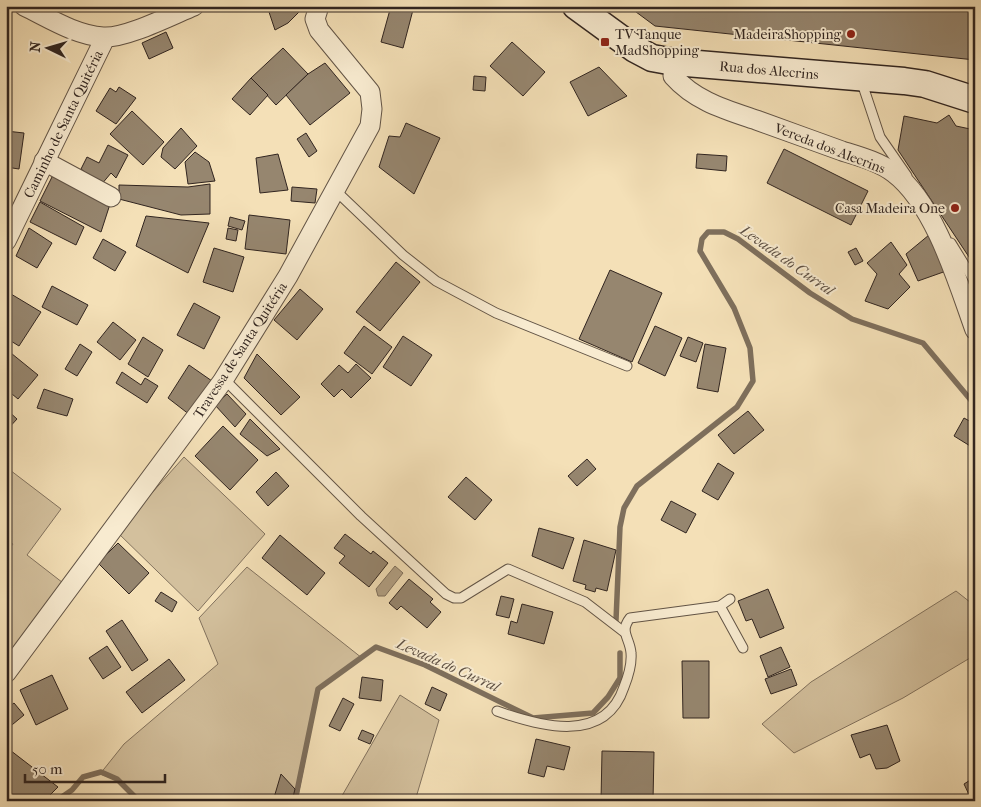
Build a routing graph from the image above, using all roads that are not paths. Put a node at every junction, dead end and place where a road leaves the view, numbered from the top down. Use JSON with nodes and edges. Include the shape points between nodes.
{"nodes":[{"id":1,"x":24,"y":6,"type":"edge"},
{"id":2,"x":194,"y":6,"type":"edge"},
{"id":3,"x":319,"y":6,"type":"edge"},
{"id":4,"x":576,"y":6,"type":"edge"},
{"id":5,"x":105,"y":38,"type":"junction"},
{"id":6,"x":674,"y":62,"type":"junction"},
{"id":7,"x":860,"y":78,"type":"junction"},
{"id":8,"x":975,"y":100,"type":"edge"},
{"id":9,"x":44,"y":162,"type":"junction"},
{"id":10,"x":336,"y":191,"type":"junction"},
{"id":11,"x":111,"y":197,"type":"dead end"},
{"id":12,"x":6,"y":241,"type":"edge"},
{"id":13,"x":975,"y":282,"type":"edge"},
{"id":14,"x":975,"y":330,"type":"edge"},
{"id":15,"x":627,"y":366,"type":"dead end"},
{"id":16,"x":224,"y":379,"type":"junction"},
{"id":17,"x":730,"y":599,"type":"dead end"},
{"id":18,"x":720,"y":606,"type":"junction"},
{"id":19,"x":624,"y":632,"type":"junction"},
{"id":20,"x":743,"y":648,"type":"dead end"},
{"id":21,"x":6,"y":673,"type":"edge"},
{"id":22,"x":497,"y":711,"type":"dead end"}],
"edges":[{"from":1,"to":5,"type":"street","via":[[68,27]]},
{"from":2,"to":5,"type":"street","name":"Caminho de Santa Quitéria","via":[[138,29]]},
{"from":3,"to":10,"type":"street","name":"Travessa de Santa Quitéria","via":[[315,19],[319,30],[370,92],[372,109],[370,126]]},
{"from":4,"to":6,"type":"street","name":"Rua dos Alecrins","via":[[635,49],[652,58]]},
{"from":5,"to":9,"type":"street","name":"Caminho de Santa Quitéria"},
{"from":6,"to":7,"type":"street","name":"Rua dos Alecrins"},
{"from":6,"to":14,"type":"street","name":"Vereda dos Alecrins","via":[[673,76],[683,87],[708,103],[861,157],[893,172],[909,187],[934,225]]},
{"from":7,"to":8,"type":"street","name":"Rua dos Alecrins","via":[[925,84]]},
{"from":7,"to":13,"type":"lane","via":[[880,137]]},
{"from":9,"to":11,"type":"street"},
{"from":9,"to":12,"type":"street","name":"Caminho de Santa Quitéria"},
{"from":10,"to":15,"type":"lane","via":[[403,255],[436,281],[496,313]]},
{"from":10,"to":16,"type":"street","name":"Travessa de Santa Quitéria"},
{"from":16,"to":19,"type":"lane","via":[[361,516],[446,594],[461,598],[508,569],[585,602]]},
{"from":16,"to":21,"type":"street","name":"Travessa de Santa Quitéria"},
{"from":17,"to":18,"type":"lane"},
{"from":18,"to":19,"type":"lane","via":[[630,618],[624,625]]},
{"from":18,"to":20,"type":"lane"},
{"from":19,"to":22,"type":"lane","via":[[631,653],[628,675],[619,701],[597,720],[584,725],[549,726]]}]}
